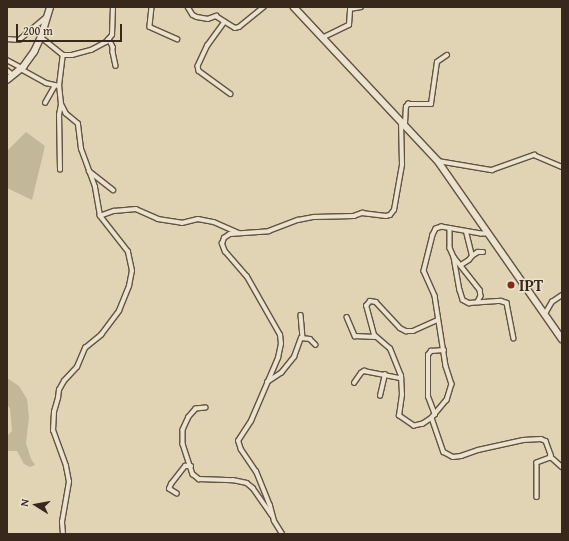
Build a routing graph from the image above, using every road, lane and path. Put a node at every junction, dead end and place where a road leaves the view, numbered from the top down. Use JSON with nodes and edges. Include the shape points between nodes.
{"nodes":[{"id":1,"x":50,"y":7,"type":"edge"},
{"id":2,"x":113,"y":7,"type":"edge"},
{"id":3,"x":152,"y":7,"type":"edge"},
{"id":4,"x":188,"y":7,"type":"edge"},
{"id":5,"x":264,"y":7,"type":"edge"},
{"id":6,"x":294,"y":7,"type":"edge"},
{"id":7,"x":361,"y":7,"type":"edge"},
{"id":8,"x":48,"y":15,"type":"junction"},
{"id":9,"x":225,"y":22,"type":"junction"},
{"id":10,"x":41,"y":37,"type":"junction"},
{"id":11,"x":322,"y":38,"type":"junction"},
{"id":12,"x":7,"y":39,"type":"edge"},
{"id":13,"x":110,"y":39,"type":"junction"},
{"id":14,"x":177,"y":39,"type":"dead end"},
{"id":15,"x":63,"y":55,"type":"junction"},
{"id":16,"x":447,"y":55,"type":"dead end"},
{"id":17,"x":7,"y":60,"type":"edge"},
{"id":18,"x":116,"y":66,"type":"dead end"},
{"id":19,"x":21,"y":68,"type":"junction"},
{"id":20,"x":7,"y":70,"type":"edge"},
{"id":21,"x":13,"y":75,"type":"junction"},
{"id":22,"x":7,"y":80,"type":"edge"},
{"id":23,"x":57,"y":86,"type":"junction"},
{"id":24,"x":231,"y":94,"type":"dead end"},
{"id":25,"x":45,"y":103,"type":"dead end"},
{"id":26,"x":61,"y":104,"type":"junction"},
{"id":27,"x":403,"y":122,"type":"junction"},
{"id":28,"x":438,"y":160,"type":"junction"},
{"id":29,"x":562,"y":167,"type":"edge"},
{"id":30,"x":60,"y":170,"type":"dead end"},
{"id":31,"x":88,"y":170,"type":"junction"},
{"id":32,"x":113,"y":190,"type":"dead end"},
{"id":33,"x":100,"y":216,"type":"junction"},
{"id":34,"x":450,"y":228,"type":"junction"},
{"id":35,"x":466,"y":232,"type":"junction"},
{"id":36,"x":239,"y":233,"type":"junction"},
{"id":37,"x":489,"y":234,"type":"junction"},
{"id":38,"x":483,"y":252,"type":"dead end"},
{"id":39,"x":472,"y":256,"type":"junction"},
{"id":40,"x":454,"y":257,"type":"junction"},
{"id":41,"x":461,"y":265,"type":"junction"},
{"id":42,"x":562,"y":295,"type":"edge"},
{"id":43,"x":477,"y":302,"type":"junction"},
{"id":44,"x":545,"y":314,"type":"junction"},
{"id":45,"x":301,"y":315,"type":"dead end"},
{"id":46,"x":347,"y":317,"type":"dead end"},
{"id":47,"x":438,"y":320,"type":"junction"},
{"id":48,"x":375,"y":337,"type":"junction"},
{"id":49,"x":303,"y":338,"type":"junction"},
{"id":50,"x":514,"y":338,"type":"dead end"},
{"id":51,"x":562,"y":339,"type":"edge"},
{"id":52,"x":316,"y":345,"type":"dead end"},
{"id":53,"x":444,"y":350,"type":"junction"},
{"id":54,"x":385,"y":375,"type":"junction"},
{"id":55,"x":401,"y":378,"type":"junction"},
{"id":56,"x":266,"y":383,"type":"junction"},
{"id":57,"x":354,"y":383,"type":"dead end"},
{"id":58,"x":380,"y":396,"type":"dead end"},
{"id":59,"x":206,"y":408,"type":"dead end"},
{"id":60,"x":433,"y":416,"type":"junction"},
{"id":61,"x":551,"y":457,"type":"junction"},
{"id":62,"x":191,"y":466,"type":"junction"},
{"id":63,"x":562,"y":467,"type":"edge"},
{"id":64,"x":177,"y":494,"type":"dead end"},
{"id":65,"x":537,"y":496,"type":"dead end"},
{"id":66,"x":273,"y":516,"type":"junction"},
{"id":67,"x":63,"y":534,"type":"edge"},
{"id":68,"x":282,"y":534,"type":"edge"}],
"edges":[{"from":1,"to":8,"type":"main road"},
{"from":2,"to":13,"type":"street"},
{"from":3,"to":14,"type":"street","via":[[150,27]]},
{"from":4,"to":9,"type":"street","via":[[197,17],[208,19],[216,16]]},
{"from":5,"to":9,"type":"street","via":[[239,27],[233,28]]},
{"from":6,"to":11,"type":"main road"},
{"from":7,"to":11,"type":"street","via":[[350,9],[349,25]]},
{"from":8,"to":10,"type":"main road"},
{"from":8,"to":12,"type":"street","via":[[19,40]]},
{"from":9,"to":24,"type":"street","via":[[208,45],[198,66],[199,71]]},
{"from":10,"to":15,"type":"street"},
{"from":10,"to":19,"type":"main road","via":[[34,52]]},
{"from":11,"to":27,"type":"main road"},
{"from":13,"to":15,"type":"street","via":[[90,50]]},
{"from":13,"to":18,"type":"street"},
{"from":15,"to":23,"type":"street"},
{"from":16,"to":27,"type":"street","via":[[437,62],[431,104],[408,104]]},
{"from":17,"to":19,"type":"street"},
{"from":19,"to":21,"type":"main road"},
{"from":19,"to":23,"type":"street","via":[[46,84]]},
{"from":20,"to":21,"type":"street"},
{"from":21,"to":22,"type":"main road"},
{"from":23,"to":25,"type":"street"},
{"from":23,"to":26,"type":"street"},
{"from":26,"to":30,"type":"street"},
{"from":26,"to":31,"type":"street","via":[[66,114],[78,124],[81,149]]},
{"from":27,"to":28,"type":"main road"},
{"from":27,"to":36,"type":"street","via":[[402,165],[394,210],[390,215],[362,213],[354,216],[314,217],[269,231]]},
{"from":28,"to":29,"type":"street","via":[[492,170],[534,155]]},
{"from":28,"to":37,"type":"main road"},
{"from":31,"to":32,"type":"street"},
{"from":31,"to":33,"type":"street","via":[[96,189]]},
{"from":33,"to":36,"type":"street","via":[[114,211],[136,209],[158,219],[182,223],[198,219],[214,222]]},
{"from":33,"to":67,"type":"street","via":[[128,252],[132,276],[119,311],[101,336],[85,348],[77,367],[58,390],[53,431],[66,466],[69,485],[62,522]]},
{"from":34,"to":35,"type":"street"},
{"from":34,"to":40,"type":"street","via":[[450,246]]},
{"from":34,"to":47,"type":"street","via":[[440,227],[435,231],[424,267],[434,292]]},
{"from":35,"to":37,"type":"street"},
{"from":35,"to":39,"type":"street"},
{"from":36,"to":56,"type":"street","via":[[224,238],[222,248],[247,277],[281,338],[278,358]]},
{"from":37,"to":44,"type":"main road"},
{"from":38,"to":39,"type":"street"},
{"from":39,"to":41,"type":"street"},
{"from":40,"to":41,"type":"street"},
{"from":40,"to":43,"type":"street","via":[[463,300]]},
{"from":41,"to":43,"type":"street","via":[[480,290],[481,297]]},
{"from":42,"to":44,"type":"street","via":[[552,302]]},
{"from":43,"to":50,"type":"street","via":[[508,303]]},
{"from":44,"to":51,"type":"main road"},
{"from":45,"to":49,"type":"street"},
{"from":46,"to":48,"type":"street","via":[[355,336]]},
{"from":47,"to":48,"type":"street","via":[[404,331],[377,303],[370,301],[366,309]]},
{"from":47,"to":53,"type":"street"},
{"from":48,"to":55,"type":"street","via":[[391,351]]},
{"from":49,"to":52,"type":"street","via":[[310,339]]},
{"from":49,"to":56,"type":"street","via":[[293,359],[281,373]]},
{"from":53,"to":60,"type":"street","via":[[452,388],[447,400]]},
{"from":53,"to":60,"type":"street","via":[[431,351],[428,354],[428,397]]},
{"from":54,"to":55,"type":"street"},
{"from":54,"to":57,"type":"street","via":[[363,371]]},
{"from":54,"to":58,"type":"street"},
{"from":55,"to":60,"type":"street","via":[[399,416],[414,426],[423,424]]},
{"from":56,"to":66,"type":"street","via":[[251,421],[238,441],[256,472]]},
{"from":59,"to":62,"type":"street","via":[[196,409],[184,425],[182,441]]},
{"from":60,"to":61,"type":"street","via":[[443,449],[450,456],[461,456],[502,444],[541,438],[547,442]]},
{"from":61,"to":63,"type":"street"},
{"from":61,"to":65,"type":"street","via":[[537,463]]},
{"from":62,"to":64,"type":"street","via":[[185,466],[171,484],[169,490]]},
{"from":62,"to":66,"type":"street","via":[[193,474],[200,479],[233,480],[249,484]]},
{"from":66,"to":68,"type":"street"}]}
